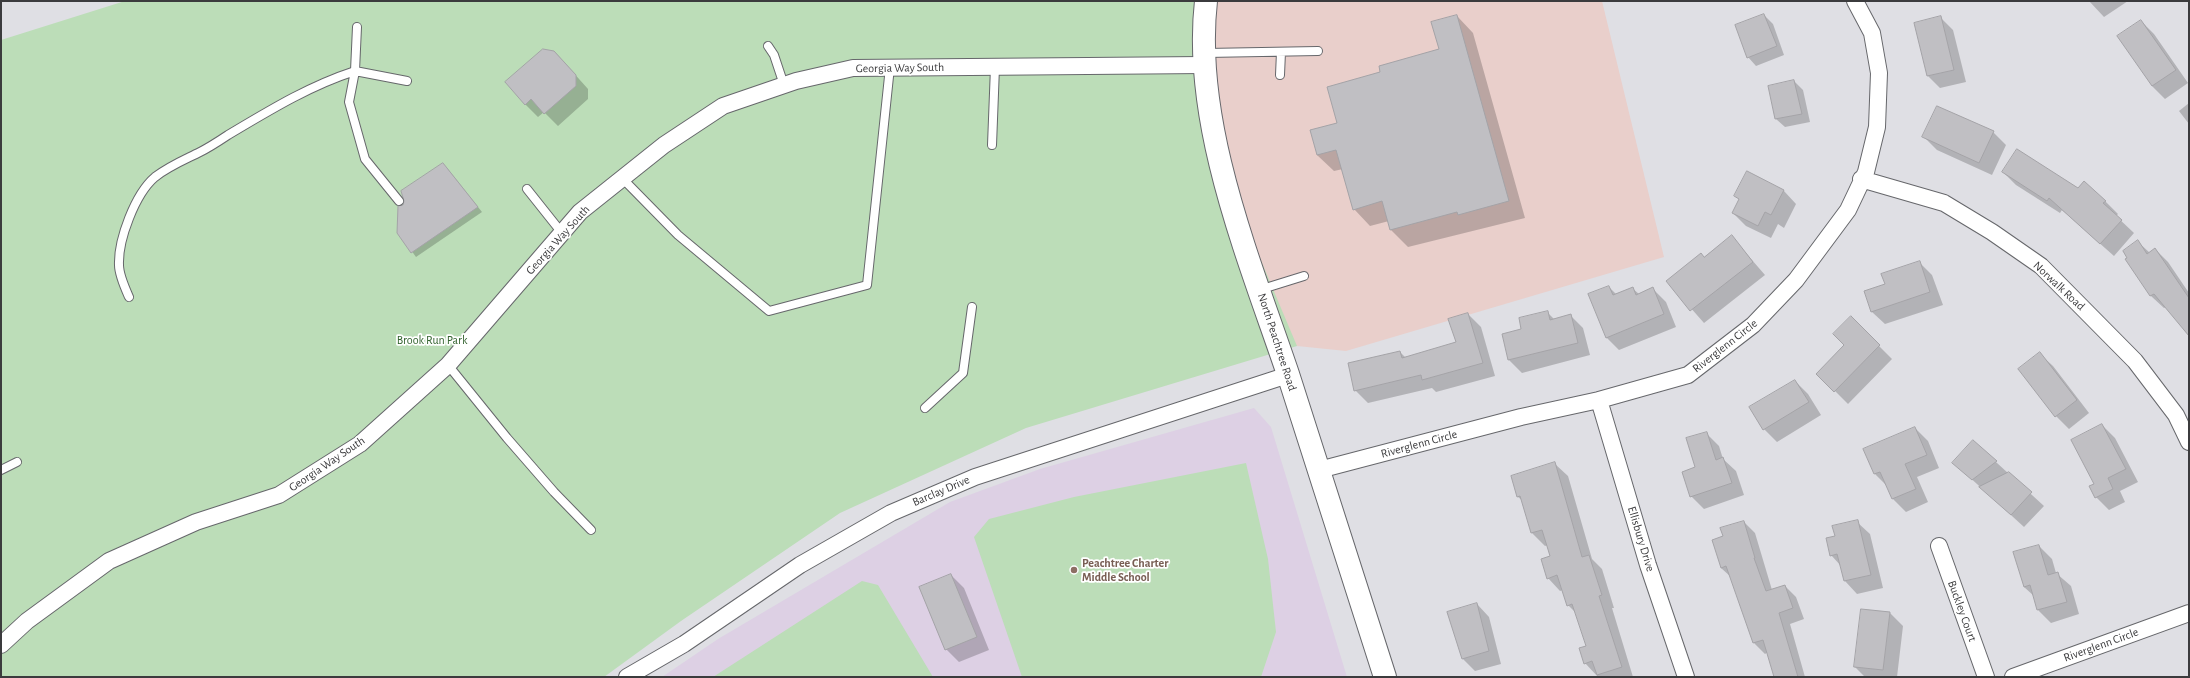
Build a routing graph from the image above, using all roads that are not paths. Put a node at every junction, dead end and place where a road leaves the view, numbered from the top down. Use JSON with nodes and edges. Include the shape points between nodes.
{"nodes":[{"id":1,"x":1206,"y":1,"type":"edge"},
{"id":2,"x":1855,"y":1,"type":"edge"},
{"id":3,"x":357,"y":27,"type":"dead end"},
{"id":4,"x":768,"y":46,"type":"dead end"},
{"id":5,"x":1318,"y":50,"type":"dead end"},
{"id":6,"x":1281,"y":52,"type":"junction"},
{"id":7,"x":1204,"y":59,"type":"junction"},
{"id":8,"x":995,"y":66,"type":"junction"},
{"id":9,"x":890,"y":68,"type":"junction"},
{"id":10,"x":355,"y":71,"type":"junction"},
{"id":11,"x":1280,"y":75,"type":"dead end"},
{"id":12,"x":407,"y":81,"type":"dead end"},
{"id":13,"x":784,"y":85,"type":"junction"},
{"id":14,"x":992,"y":145,"type":"dead end"},
{"id":15,"x":622,"y":178,"type":"junction"},
{"id":16,"x":1861,"y":179,"type":"junction"},
{"id":17,"x":527,"y":189,"type":"dead end"},
{"id":18,"x":399,"y":200,"type":"dead end"},
{"id":19,"x":562,"y":232,"type":"junction"},
{"id":20,"x":1304,"y":276,"type":"dead end"},
{"id":21,"x":1259,"y":290,"type":"junction"},
{"id":22,"x":128,"y":297,"type":"dead end"},
{"id":23,"x":972,"y":307,"type":"dead end"},
{"id":24,"x":448,"y":365,"type":"junction"},
{"id":25,"x":1288,"y":375,"type":"junction"},
{"id":26,"x":1599,"y":400,"type":"junction"},
{"id":27,"x":925,"y":408,"type":"dead end"},
{"id":28,"x":2189,"y":442,"type":"edge"},
{"id":29,"x":17,"y":462,"type":"dead end"},
{"id":30,"x":1,"y":470,"type":"edge"},
{"id":31,"x":1319,"y":470,"type":"junction"},
{"id":32,"x":591,"y":530,"type":"dead end"},
{"id":33,"x":1939,"y":546,"type":"dead end"},
{"id":34,"x":2189,"y":613,"type":"edge"},
{"id":35,"x":1,"y":645,"type":"edge"},
{"id":36,"x":627,"y":677,"type":"edge"},
{"id":37,"x":1385,"y":677,"type":"edge"},
{"id":38,"x":1686,"y":677,"type":"edge"},
{"id":39,"x":1986,"y":677,"type":"edge"},
{"id":40,"x":2013,"y":677,"type":"edge"}],
"edges":[{"from":1,"to":7,"type":"street","name":"North Peachtree Road"},
{"from":2,"to":16,"type":"street","name":"Riverglenn Circle","via":[[1872,33],[1879,73],[1877,127],[1866,172]]},
{"from":3,"to":10,"type":"lane"},
{"from":4,"to":13,"type":"lane","via":[[774,55]]},
{"from":5,"to":6,"type":"lane"},
{"from":6,"to":7,"type":"lane"},
{"from":6,"to":11,"type":"lane"},
{"from":7,"to":8,"type":"street","name":"Georgia Way South"},
{"from":7,"to":21,"type":"street","name":"North Peachtree Road","via":[[1210,113],[1235,217]]},
{"from":8,"to":9,"type":"street","name":"Georgia Way South"},
{"from":8,"to":14,"type":"lane"},
{"from":9,"to":13,"type":"street","name":"Georgia Way South","via":[[853,68]]},
{"from":9,"to":15,"type":"lane","via":[[867,285],[769,311],[678,235]]},
{"from":10,"to":12,"type":"lane"},
{"from":10,"to":18,"type":"lane","via":[[349,102],[365,159]]},
{"from":10,"to":22,"type":"lane","via":[[324,81],[290,98],[200,152],[174,163],[154,178],[139,198],[122,242],[119,266]]},
{"from":13,"to":15,"type":"street","name":"Georgia Way South","via":[[723,106],[664,145]]},
{"from":15,"to":19,"type":"street","name":"Georgia Way South","via":[[580,212]]},
{"from":16,"to":26,"type":"street","name":"Riverglenn Circle","via":[[1848,210],[1796,280],[1753,325],[1688,375]]},
{"from":16,"to":28,"type":"street","name":"Norwalk Road","via":[[1944,203],[2041,266],[2135,362],[2176,415]]},
{"from":17,"to":19,"type":"lane"},
{"from":19,"to":24,"type":"street","name":"Georgia Way South"},
{"from":20,"to":21,"type":"lane"},
{"from":21,"to":25,"type":"street","name":"North Peachtree Road"},
{"from":23,"to":27,"type":"lane","via":[[962,373]]},
{"from":24,"to":32,"type":"lane","via":[[554,492]]},
{"from":24,"to":35,"type":"street","name":"Georgia Way South","via":[[360,444],[279,495],[196,522],[109,561],[27,620]]},
{"from":25,"to":31,"type":"street","name":"North Peachtree Road"},
{"from":25,"to":36,"type":"street","name":"Barclay Drive","via":[[975,477],[890,513],[800,565],[684,644]]},
{"from":26,"to":31,"type":"street","name":"Riverglenn Circle","via":[[1521,417]]},
{"from":26,"to":38,"type":"street","name":"Ellisbury Drive","via":[[1648,565]]},
{"from":29,"to":30,"type":"lane"},
{"from":31,"to":37,"type":"street","name":"North Peachtree Road"},
{"from":33,"to":39,"type":"street","name":"Buckley Court"},
{"from":34,"to":40,"type":"street","name":"Riverglenn Circle"}]}
